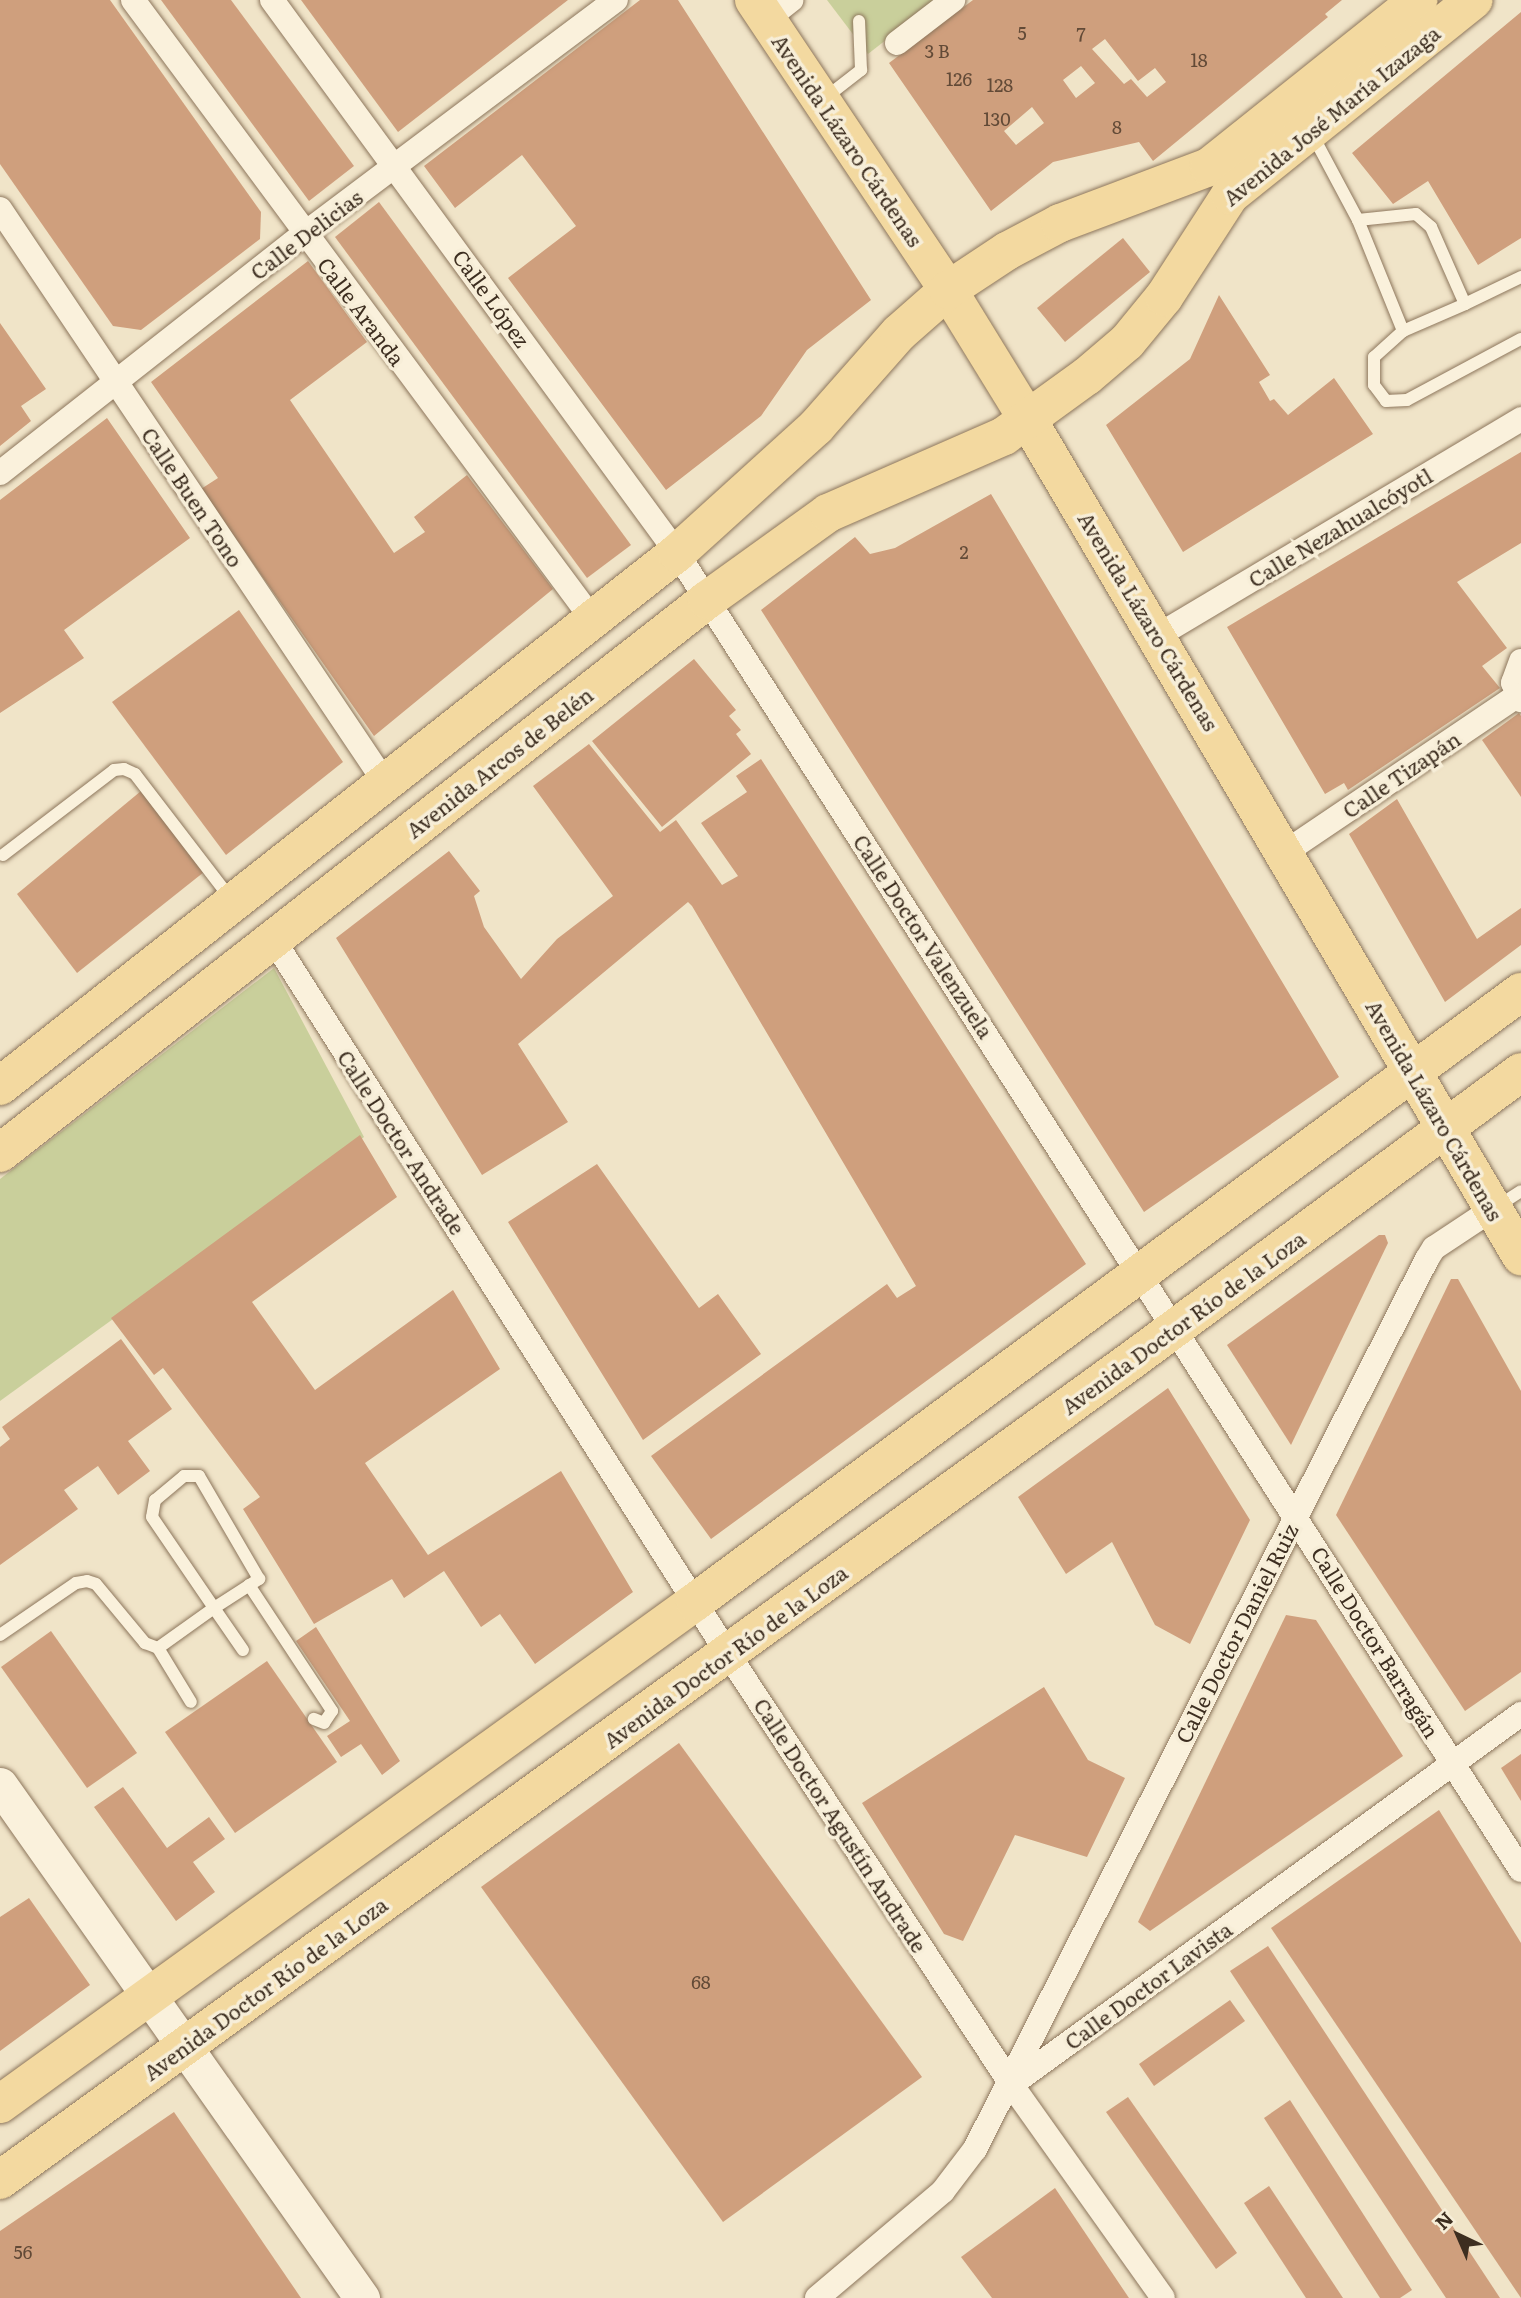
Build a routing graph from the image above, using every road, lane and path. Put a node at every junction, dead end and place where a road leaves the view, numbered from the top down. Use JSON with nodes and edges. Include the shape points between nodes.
{"nodes":[{"id":1,"x":133,"y":0,"type":"edge"},
{"id":2,"x":272,"y":0,"type":"edge"},
{"id":3,"x":616,"y":0,"type":"edge"},
{"id":4,"x":953,"y":0,"type":"edge"},
{"id":5,"x":1418,"y":0,"type":"edge"},
{"id":6,"x":1472,"y":0,"type":"edge"},
{"id":7,"x":771,"y":6,"type":"edge"},
{"id":8,"x":859,"y":21,"type":"dead end"},
{"id":9,"x":897,"y":43,"type":"dead end"},
{"id":10,"x":822,"y":101,"type":"junction"},
{"id":11,"x":1310,"y":131,"type":"junction"},
{"id":12,"x":396,"y":166,"type":"junction"},
{"id":13,"x":0,"y":209,"type":"edge"},
{"id":14,"x":1358,"y":220,"type":"junction"},
{"id":15,"x":304,"y":234,"type":"junction"},
{"id":16,"x":1521,"y":277,"type":"edge"},
{"id":17,"x":948,"y":290,"type":"junction"},
{"id":18,"x":1465,"y":304,"type":"junction"},
{"id":19,"x":1403,"y":331,"type":"junction"},
{"id":20,"x":1521,"y":340,"type":"edge"},
{"id":21,"x":116,"y":382,"type":"junction"},
{"id":22,"x":1521,"y":419,"type":"edge"},
{"id":23,"x":1028,"y":420,"type":"junction"},
{"id":24,"x":0,"y":473,"type":"edge"},
{"id":25,"x":677,"y":553,"type":"junction"},
{"id":26,"x":707,"y":600,"type":"junction"},
{"id":27,"x":593,"y":620,"type":"junction"},
{"id":28,"x":1159,"y":635,"type":"junction"},
{"id":29,"x":1521,"y":661,"type":"edge"},
{"id":30,"x":1519,"y":698,"type":"edge"},
{"id":31,"x":386,"y":784,"type":"junction"},
{"id":32,"x":1284,"y":853,"type":"junction"},
{"id":33,"x":3,"y":855,"type":"dead end"},
{"id":34,"x":234,"y":902,"type":"junction"},
{"id":35,"x":273,"y":939,"type":"junction"},
{"id":36,"x":1521,"y":992,"type":"edge"},
{"id":37,"x":1413,"y":1072,"type":"junction"},
{"id":38,"x":1521,"y":1072,"type":"edge"},
{"id":39,"x":0,"y":1086,"type":"edge"},
{"id":40,"x":1445,"y":1128,"type":"junction"},
{"id":41,"x":0,"y":1153,"type":"edge"},
{"id":42,"x":1507,"y":1200,"type":"edge"},
{"id":43,"x":1521,"y":1256,"type":"edge"},
{"id":44,"x":1140,"y":1273,"type":"junction"},
{"id":45,"x":1175,"y":1329,"type":"junction"},
{"id":46,"x":531,"y":1344,"type":"joint"},
{"id":47,"x":1296,"y":1514,"type":"junction"},
{"id":48,"x":249,"y":1586,"type":"junction"},
{"id":49,"x":695,"y":1602,"type":"junction"},
{"id":50,"x":214,"y":1608,"type":"junction"},
{"id":51,"x":0,"y":1635,"type":"edge"},
{"id":52,"x":158,"y":1648,"type":"junction"},
{"id":53,"x":243,"y":1650,"type":"dead end"},
{"id":54,"x":728,"y":1654,"type":"junction"},
{"id":55,"x":191,"y":1702,"type":"dead end"},
{"id":56,"x":1521,"y":1714,"type":"edge"},
{"id":57,"x":314,"y":1719,"type":"dead end"},
{"id":58,"x":1454,"y":1765,"type":"junction"},
{"id":59,"x":0,"y":1785,"type":"edge"},
{"id":60,"x":1521,"y":1870,"type":"edge"},
{"id":61,"x":149,"y":1995,"type":"junction"},
{"id":62,"x":186,"y":2046,"type":"junction"},
{"id":63,"x":1011,"y":2084,"type":"junction"},
{"id":64,"x":0,"y":2104,"type":"edge"},
{"id":65,"x":0,"y":2180,"type":"edge"},
{"id":66,"x":362,"y":2298,"type":"edge"},
{"id":67,"x":817,"y":2298,"type":"edge"},
{"id":68,"x":1163,"y":2298,"type":"edge"}],
"edges":[{"from":1,"to":15,"type":"street","name":"Calle Aranda"},
{"from":2,"to":12,"type":"street","name":"Calle López"},
{"from":3,"to":12,"type":"street","name":"Calle Delicias"},
{"from":4,"to":9,"type":"street"},
{"from":5,"to":17,"type":"main road","name":"Avenida José María Izazaga","via":[[1209,167],[1060,223]]},
{"from":6,"to":11,"type":"main road","name":"Avenida José María Izazaga"},
{"from":7,"to":10,"type":"main road","name":"Avenida Lázaro Cárdenas"},
{"from":8,"to":10,"type":"lane","via":[[861,70]]},
{"from":10,"to":17,"type":"main road","name":"Avenida Lázaro Cárdenas"},
{"from":11,"to":14,"type":"lane"},
{"from":11,"to":23,"type":"main road","name":"Avenida José María Izazaga","via":[[1215,212],[1164,297],[1126,342]]},
{"from":12,"to":15,"type":"street","name":"Calle Delicias"},
{"from":12,"to":25,"type":"street","name":"Calle López"},
{"from":13,"to":21,"type":"street","name":"Calle Buen Tono"},
{"from":14,"to":18,"type":"lane","via":[[1416,214],[1431,227]]},
{"from":14,"to":19,"type":"lane"},
{"from":15,"to":21,"type":"street","name":"Calle Delicias"},
{"from":15,"to":27,"type":"street","name":"Calle Aranda"},
{"from":16,"to":18,"type":"lane"},
{"from":17,"to":23,"type":"main road","name":"Avenida Lázaro Cárdenas"},
{"from":17,"to":25,"type":"main road","via":[[891,341],[808,435]]},
{"from":18,"to":19,"type":"lane"},
{"from":19,"to":20,"type":"lane","via":[[1374,357],[1374,385],[1386,401],[1407,400]]},
{"from":21,"to":24,"type":"street","name":"Calle Delicias"},
{"from":21,"to":31,"type":"street","name":"Calle Buen Tono"},
{"from":22,"to":28,"type":"street","name":"Calle Nezahualcóyotl"},
{"from":23,"to":26,"type":"main road","name":"Avenida Arcos de Belén","via":[[963,456],[828,513]]},
{"from":23,"to":28,"type":"main road","name":"Avenida Lázaro Cárdenas"},
{"from":25,"to":26,"type":"street","name":"Calle López"},
{"from":25,"to":27,"type":"main road"},
{"from":26,"to":35,"type":"main road","name":"Avenida Arcos de Belén"},
{"from":26,"to":44,"type":"street","name":"Calle Doctor Valenzuela"},
{"from":27,"to":31,"type":"main road"},
{"from":28,"to":32,"type":"main road","name":"Avenida Lázaro Cárdenas"},
{"from":29,"to":30,"type":"street","via":[[1513,683]]},
{"from":30,"to":32,"type":"street","name":"Calle Tizapán"},
{"from":31,"to":34,"type":"main road"},
{"from":32,"to":37,"type":"main road","name":"Avenida Lázaro Cárdenas"},
{"from":33,"to":34,"type":"lane","via":[[114,770],[124,769],[135,774]]},
{"from":34,"to":39,"type":"main road"},
{"from":35,"to":41,"type":"main road","name":"Avenida Arcos de Belén"},
{"from":35,"to":46,"type":"street","name":"Calle Doctor Andrade"},
{"from":36,"to":37,"type":"main road"},
{"from":37,"to":40,"type":"main road","name":"Avenida Lázaro Cárdenas"},
{"from":37,"to":44,"type":"main road"},
{"from":38,"to":40,"type":"main road","name":"Avenida Doctor Río de la Loza"},
{"from":40,"to":42,"type":"main road","name":"Avenida Lázaro Cárdenas"},
{"from":40,"to":45,"type":"main road","name":"Avenida Doctor Río de la Loza"},
{"from":42,"to":43,"type":"main road","name":"Avenida Lázaro Cárdenas"},
{"from":42,"to":47,"type":"street","name":"Calle Doctor Daniel Ruiz","via":[[1434,1248]]},
{"from":44,"to":45,"type":"street","name":"Calle Doctor Barragán"},
{"from":44,"to":49,"type":"main road"},
{"from":45,"to":47,"type":"street","name":"Calle Doctor Barragán"},
{"from":45,"to":54,"type":"main road","name":"Avenida Doctor Río de la Loza"},
{"from":46,"to":49,"type":"street","name":"Calle Doctor Agustín Andrade"},
{"from":47,"to":58,"type":"street","name":"Calle Doctor Barragán"},
{"from":47,"to":63,"type":"street","name":"Calle Doctor Daniel Ruiz"},
{"from":48,"to":50,"type":"lane"},
{"from":48,"to":50,"type":"lane","via":[[259,1579],[252,1564],[199,1476],[184,1476],[155,1500],[152,1517]]},
{"from":48,"to":57,"type":"lane","via":[[332,1711],[324,1723]]},
{"from":49,"to":54,"type":"street","name":"Calle Doctor Agustín Andrade"},
{"from":49,"to":61,"type":"main road"},
{"from":50,"to":52,"type":"lane"},
{"from":50,"to":53,"type":"lane"},
{"from":51,"to":52,"type":"lane","via":[[76,1583],[88,1581],[96,1584],[145,1643]]},
{"from":52,"to":55,"type":"lane"},
{"from":54,"to":62,"type":"main road","name":"Avenida Doctor Río de la Loza"},
{"from":54,"to":63,"type":"street","name":"Calle Doctor Agustín Andrade"},
{"from":56,"to":58,"type":"street","name":"Calle Doctor Lavista"},
{"from":58,"to":60,"type":"street","name":"Calle Doctor Barragán"},
{"from":58,"to":63,"type":"street","name":"Calle Doctor Lavista"},
{"from":59,"to":61,"type":"main road"},
{"from":61,"to":62,"type":"main road"},
{"from":61,"to":64,"type":"main road"},
{"from":62,"to":65,"type":"main road","name":"Avenida Doctor Río de la Loza"},
{"from":62,"to":66,"type":"main road"},
{"from":63,"to":67,"type":"street","name":"Calle Doctor Lavista","via":[[975,2149],[943,2191]]},
{"from":63,"to":68,"type":"street","name":"Calle Doctor Agustín Andrade"}]}
